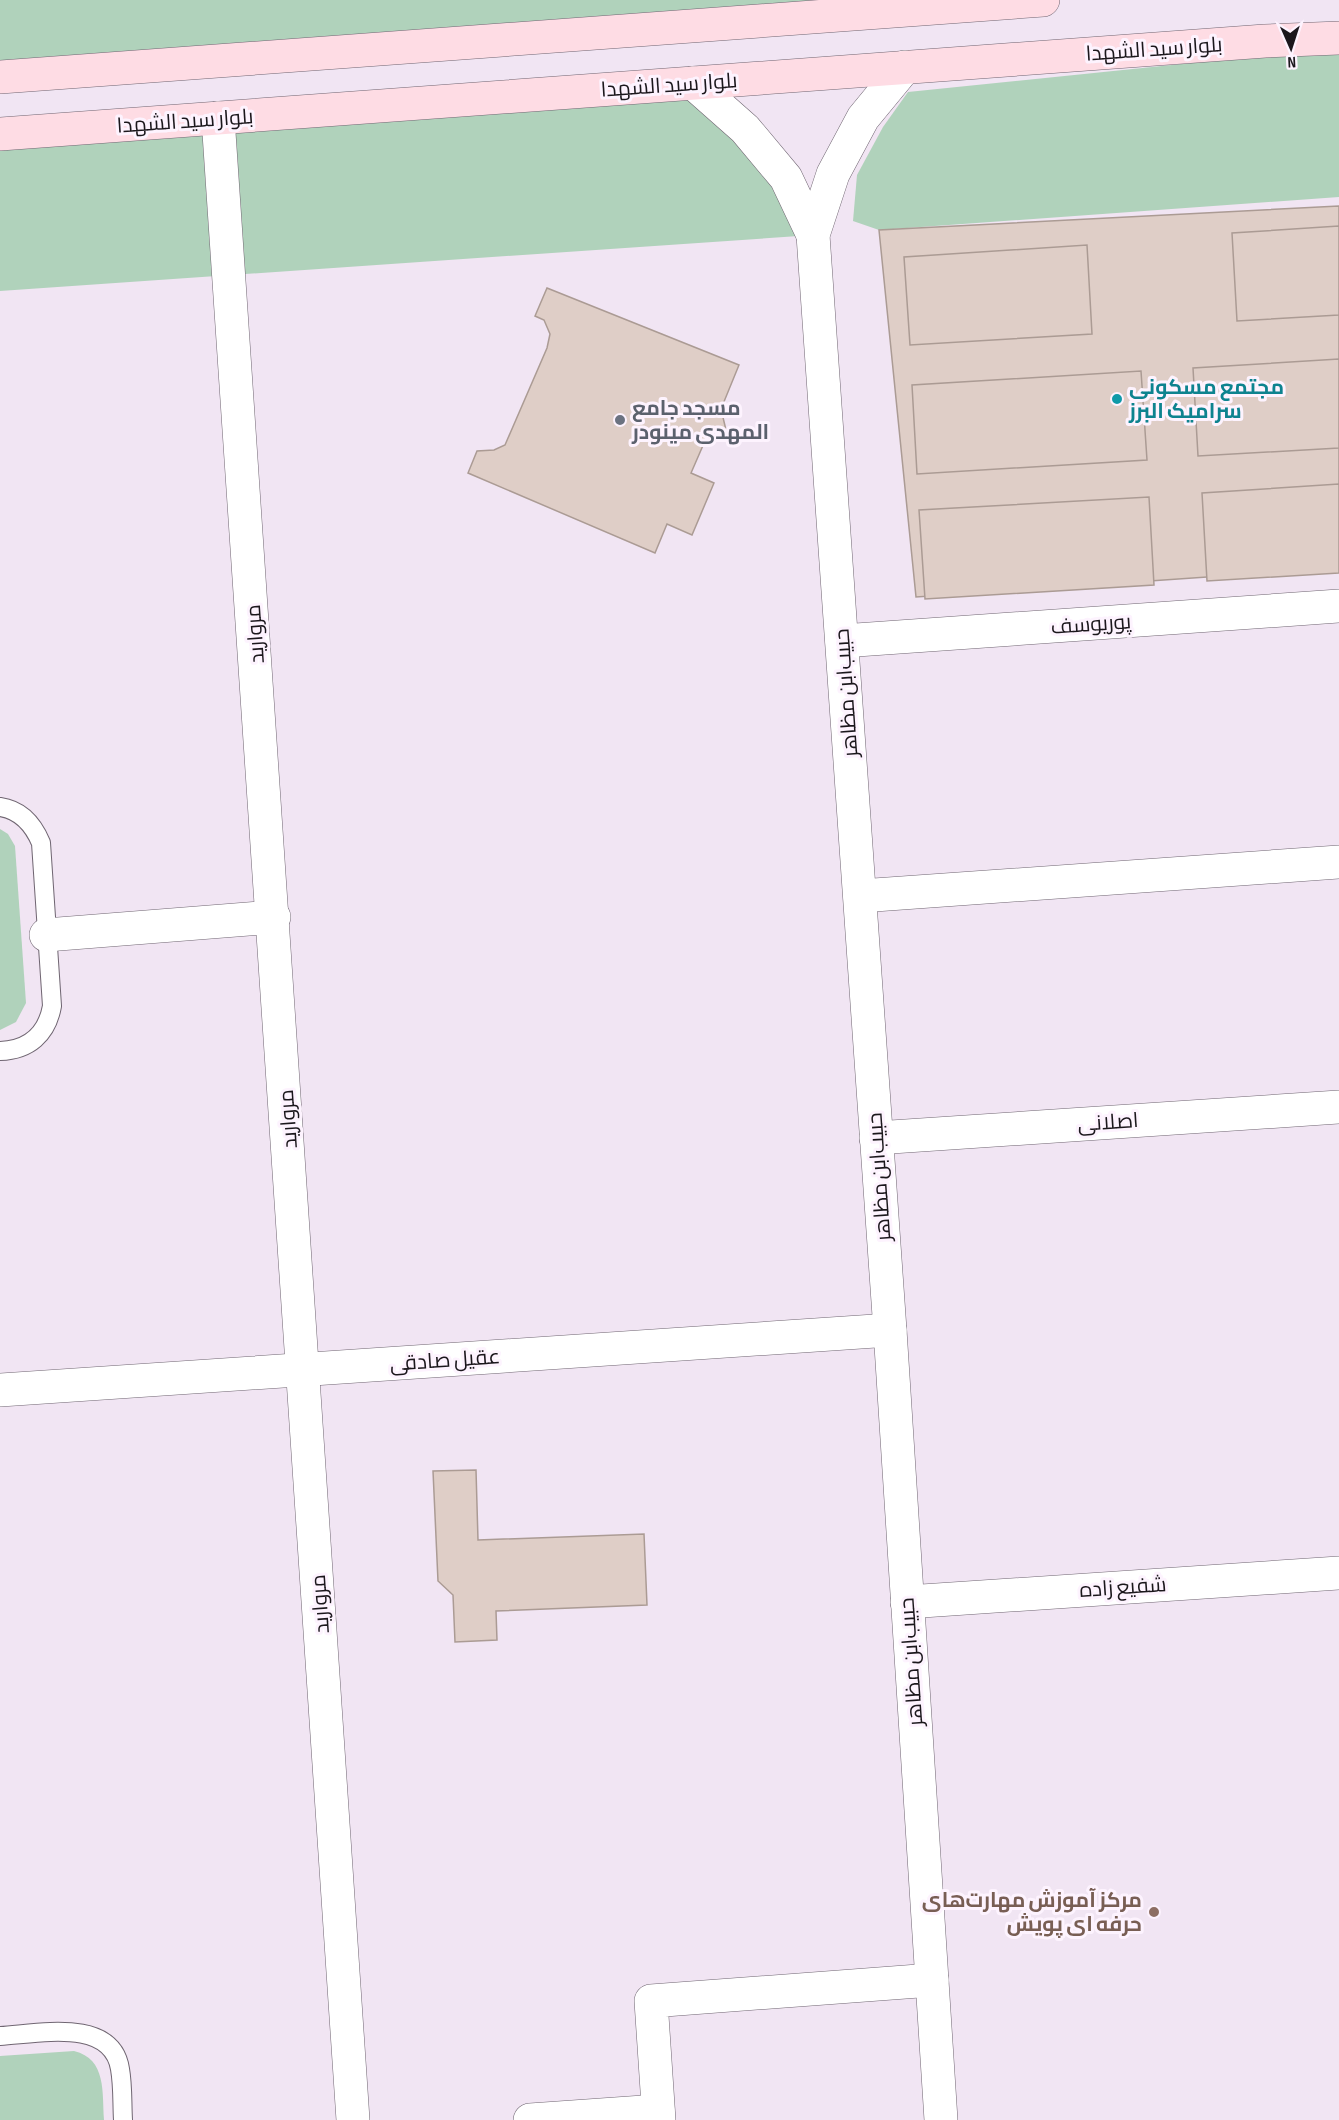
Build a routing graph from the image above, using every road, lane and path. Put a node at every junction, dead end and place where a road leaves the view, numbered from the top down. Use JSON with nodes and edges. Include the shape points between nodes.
{"nodes":[{"id":1,"x":1044,"y":0,"type":"edge"},
{"id":2,"x":1339,"y":38,"type":"edge"},
{"id":3,"x":905,"y":68,"type":"junction"},
{"id":4,"x":0,"y":77,"type":"edge"},
{"id":5,"x":693,"y":83,"type":"junction"},
{"id":6,"x":218,"y":118,"type":"junction"},
{"id":7,"x":0,"y":134,"type":"edge"},
{"id":8,"x":813,"y":235,"type":"junction"},
{"id":9,"x":1339,"y":606,"type":"edge"},
{"id":10,"x":842,"y":641,"type":"junction"},
{"id":11,"x":0,"y":807,"type":"edge"},
{"id":12,"x":1339,"y":862,"type":"edge"},
{"id":13,"x":860,"y":896,"type":"junction"},
{"id":14,"x":274,"y":917,"type":"junction"},
{"id":15,"x":46,"y":935,"type":"junction"},
{"id":16,"x":0,"y":1052,"type":"edge"},
{"id":17,"x":1339,"y":1107,"type":"edge"},
{"id":18,"x":876,"y":1138,"type":"junction"},
{"id":19,"x":890,"y":1330,"type":"junction"},
{"id":20,"x":304,"y":1370,"type":"junction"},
{"id":21,"x":0,"y":1390,"type":"edge"},
{"id":22,"x":1339,"y":1573,"type":"edge"},
{"id":23,"x":907,"y":1602,"type":"junction"},
{"id":24,"x":932,"y":1980,"type":"junction"},
{"id":25,"x":0,"y":2036,"type":"edge"},
{"id":26,"x":659,"y":2115,"type":"edge"},
{"id":27,"x":123,"y":2120,"type":"edge"},
{"id":28,"x":353,"y":2120,"type":"edge"},
{"id":29,"x":530,"y":2120,"type":"edge"},
{"id":30,"x":941,"y":2120,"type":"edge"}],
"edges":[{"from":1,"to":4,"type":"main road"},
{"from":2,"to":3,"type":"main road","name":"بلوار سید الشهدا"},
{"from":3,"to":5,"type":"main road","name":"بلوار سید الشهدا"},
{"from":3,"to":8,"type":"street","via":[[863,118],[833,174]]},
{"from":5,"to":6,"type":"main road","name":"بلوار سید الشهدا"},
{"from":5,"to":8,"type":"street","via":[[745,129],[786,178]]},
{"from":6,"to":7,"type":"main road","name":"بلوار سید الشهدا"},
{"from":6,"to":14,"type":"street","name":"مروارید"},
{"from":8,"to":10,"type":"street","name":"حبیب‌ابن مظاهر"},
{"from":9,"to":10,"type":"street","name":"پوریوسف"},
{"from":10,"to":13,"type":"street","name":"حبیب‌ابن مظاهر"},
{"from":11,"to":15,"type":"lane","via":[[29,822],[41,843]]},
{"from":12,"to":13,"type":"street"},
{"from":13,"to":18,"type":"street","name":"حبیب‌ابن مظاهر"},
{"from":14,"to":15,"type":"street"},
{"from":14,"to":20,"type":"street","name":"مروارید"},
{"from":15,"to":16,"type":"lane","via":[[50,1018],[35,1039],[13,1051]]},
{"from":17,"to":18,"type":"street","name":"اصلانی"},
{"from":18,"to":19,"type":"street","name":"حبیب‌ابن مظاهر"},
{"from":19,"to":20,"type":"street","name":"عقیل صادقی"},
{"from":19,"to":23,"type":"street","name":"حبیب‌ابن مظاهر"},
{"from":20,"to":21,"type":"street","name":"عقیل صادقی"},
{"from":20,"to":28,"type":"street","name":"مروارید"},
{"from":22,"to":23,"type":"street","name":"شفیع زاده"},
{"from":23,"to":24,"type":"street","name":"حبیب‌ابن مظاهر"},
{"from":24,"to":26,"type":"street","via":[[651,2001]]},
{"from":24,"to":30,"type":"street","name":"حبیب‌ابن مظاهر"},
{"from":25,"to":27,"type":"lane","via":[[75,2032],[99,2039],[112,2051],[120,2068]]},
{"from":26,"to":29,"type":"street"}]}
